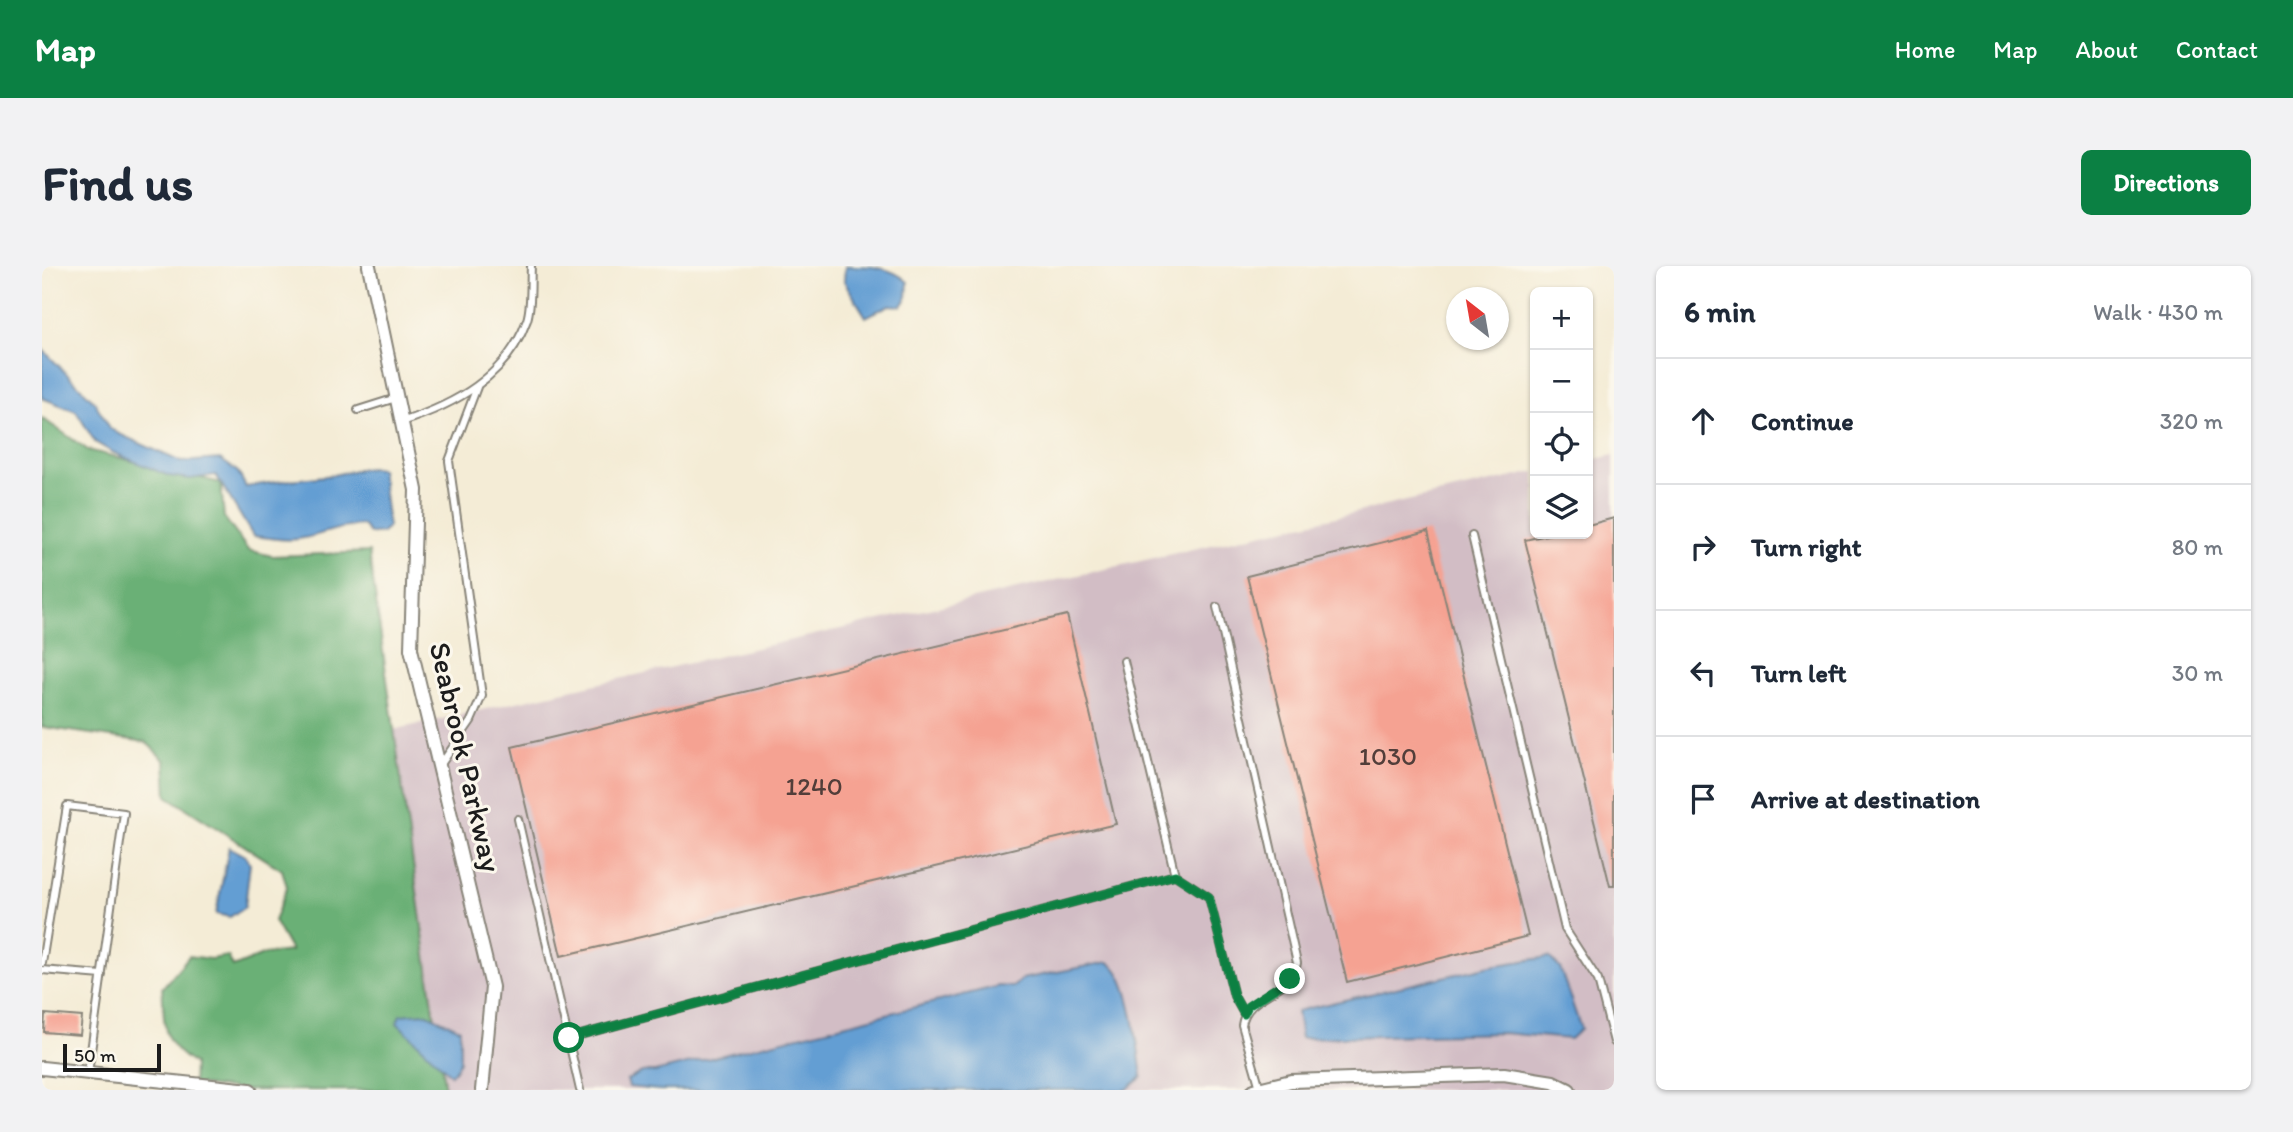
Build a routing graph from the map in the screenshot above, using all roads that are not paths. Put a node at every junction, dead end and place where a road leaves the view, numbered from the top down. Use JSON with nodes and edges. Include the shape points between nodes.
{"nodes":[{"id":1,"x":531,"y":266,"type":"edge"},
{"id":2,"x":368,"y":267,"type":"edge"},
{"id":3,"x":477,"y":387,"type":"junction"},
{"id":4,"x":396,"y":398,"type":"junction"},
{"id":5,"x":358,"y":410,"type":"dead end"},
{"id":6,"x":401,"y":422,"type":"junction"},
{"id":7,"x":1472,"y":536,"type":"dead end"},
{"id":8,"x":1217,"y":607,"type":"dead end"},
{"id":9,"x":1124,"y":661,"type":"dead end"},
{"id":10,"x":439,"y":767,"type":"junction"},
{"id":11,"x":518,"y":819,"type":"dead end"},
{"id":12,"x":1175,"y":875,"type":"junction"},
{"id":13,"x":42,"y":963,"type":"edge"},
{"id":14,"x":42,"y":970,"type":"edge"},
{"id":15,"x":102,"y":975,"type":"junction"},
{"id":16,"x":1244,"y":1014,"type":"junction"},
{"id":17,"x":569,"y":1038,"type":"junction"},
{"id":18,"x":1614,"y":1042,"type":"edge"},
{"id":19,"x":42,"y":1068,"type":"edge"},
{"id":20,"x":88,"y":1073,"type":"junction"},
{"id":21,"x":1257,"y":1089,"type":"edge"},
{"id":22,"x":250,"y":1090,"type":"edge"},
{"id":23,"x":482,"y":1090,"type":"edge"},
{"id":24,"x":580,"y":1090,"type":"edge"},
{"id":25,"x":1569,"y":1090,"type":"edge"}],
"edges":[{"from":1,"to":3,"type":"lane","via":[[527,320],[506,357]]},
{"from":2,"to":4,"type":"street","name":"Seabrook Parkway"},
{"from":3,"to":6,"type":"lane","via":[[443,408]]},
{"from":3,"to":10,"type":"lane","via":[[449,461],[482,696],[471,721]]},
{"from":4,"to":5,"type":"lane"},
{"from":4,"to":6,"type":"street","name":"Seabrook Parkway"},
{"from":6,"to":10,"type":"street","name":"Seabrook Parkway","via":[[416,491],[411,649]]},
{"from":7,"to":18,"type":"lane","via":[[1565,929],[1598,980]]},
{"from":8,"to":16,"type":"lane","via":[[1297,963],[1290,979],[1248,1006]]},
{"from":9,"to":12,"type":"lane"},
{"from":10,"to":23,"type":"street","name":"Seabrook Parkway","via":[[492,987]]},
{"from":11,"to":17,"type":"lane"},
{"from":12,"to":16,"type":"lane","via":[[1209,897],[1234,996]]},
{"from":12,"to":17,"type":"lane"},
{"from":13,"to":15,"type":"lane","via":[[67,806],[124,813]]},
{"from":14,"to":15,"type":"lane"},
{"from":15,"to":20,"type":"lane"},
{"from":16,"to":21,"type":"lane","via":[[1242,1025]]},
{"from":17,"to":24,"type":"lane"},
{"from":19,"to":20,"type":"street"},
{"from":20,"to":22,"type":"street"},
{"from":21,"to":25,"type":"street","via":[[1291,1081],[1504,1074],[1553,1082]]}]}
